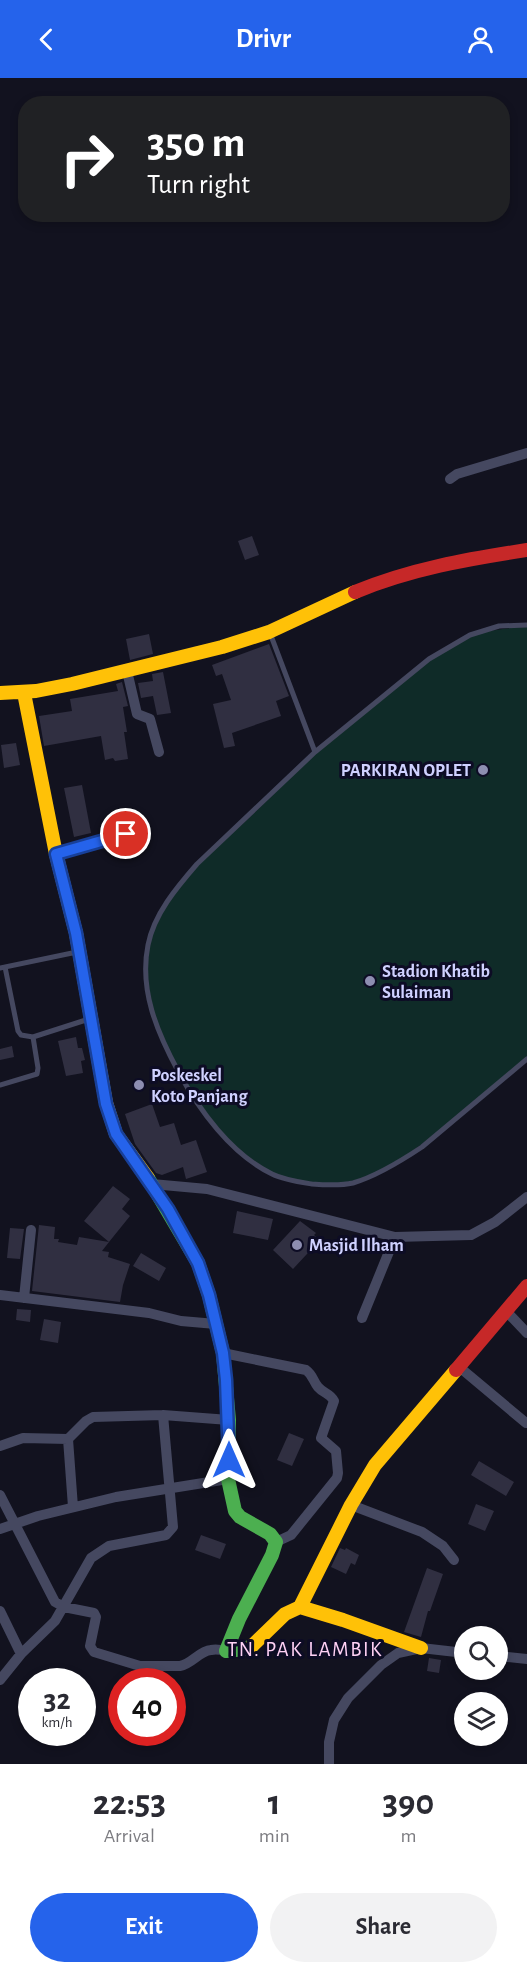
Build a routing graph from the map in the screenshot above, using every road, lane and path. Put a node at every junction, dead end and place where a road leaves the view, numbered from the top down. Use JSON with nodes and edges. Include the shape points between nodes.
{"nodes":[{"id":1,"x":527,"y":453,"type":"edge"},
{"id":2,"x":450,"y":479,"type":"dead end"},
{"id":3,"x":527,"y":550,"type":"edge"},
{"id":4,"x":527,"y":625,"type":"edge"},
{"id":5,"x":269,"y":632,"type":"junction"},
{"id":6,"x":127,"y":671,"type":"junction"},
{"id":7,"x":0,"y":693,"type":"edge"},
{"id":8,"x":24,"y":693,"type":"junction"},
{"id":9,"x":159,"y":752,"type":"dead end"},
{"id":10,"x":315,"y":752,"type":"junction"},
{"id":11,"x":126,"y":834,"type":"dead end"},
{"id":12,"x":56,"y":854,"type":"junction"},
{"id":13,"x":78,"y":951,"type":"junction"},
{"id":14,"x":3,"y":967,"type":"edge"},
{"id":15,"x":91,"y":1018,"type":"junction"},
{"id":16,"x":33,"y":1036,"type":"junction"},
{"id":17,"x":527,"y":1059,"type":"edge"},
{"id":18,"x":0,"y":1085,"type":"edge"},
{"id":19,"x":152,"y":1184,"type":"junction"},
{"id":20,"x":527,"y":1197,"type":"edge"},
{"id":21,"x":31,"y":1230,"type":"dead end"},
{"id":22,"x":395,"y":1237,"type":"junction"},
{"id":23,"x":527,"y":1286,"type":"edge"},
{"id":24,"x":0,"y":1295,"type":"edge"},
{"id":25,"x":24,"y":1298,"type":"junction"},
{"id":26,"x":506,"y":1311,"type":"junction"},
{"id":27,"x":362,"y":1318,"type":"dead end"},
{"id":28,"x":216,"y":1324,"type":"junction"},
{"id":29,"x":527,"y":1333,"type":"edge"},
{"id":30,"x":223,"y":1353,"type":"junction"},
{"id":31,"x":458,"y":1366,"type":"junction"},
{"id":32,"x":163,"y":1415,"type":"junction"},
{"id":33,"x":229,"y":1420,"type":"junction"},
{"id":34,"x":526,"y":1423,"type":"edge"},
{"id":35,"x":68,"y":1439,"type":"junction"},
{"id":36,"x":0,"y":1446,"type":"edge"},
{"id":37,"x":228,"y":1479,"type":"junction"},
{"id":38,"x":170,"y":1487,"type":"junction"},
{"id":39,"x":0,"y":1495,"type":"edge"},
{"id":40,"x":351,"y":1504,"type":"junction"},
{"id":41,"x":73,"y":1507,"type":"junction"},
{"id":42,"x":14,"y":1523,"type":"junction"},
{"id":43,"x":0,"y":1528,"type":"edge"},
{"id":44,"x":276,"y":1542,"type":"junction"},
{"id":45,"x":454,"y":1560,"type":"dead end"},
{"id":46,"x":64,"y":1607,"type":"junction"},
{"id":47,"x":300,"y":1607,"type":"junction"},
{"id":48,"x":0,"y":1611,"type":"edge"},
{"id":49,"x":421,"y":1648,"type":"junction"},
{"id":50,"x":226,"y":1651,"type":"junction"},
{"id":51,"x":454,"y":1652,"type":"edge"},
{"id":52,"x":21,"y":1654,"type":"junction"},
{"id":53,"x":508,"y":1657,"type":"edge"},
{"id":54,"x":527,"y":1659,"type":"edge"},
{"id":55,"x":0,"y":1680,"type":"edge"},
{"id":56,"x":329,"y":1764,"type":"edge"}],
"edges":[{"from":1,"to":2,"type":"street","via":[[461,472]]},
{"from":3,"to":5,"type":"street","via":[[474,558],[387,580]]},
{"from":4,"to":10,"type":"lane","via":[[499,626],[444,649]]},
{"from":5,"to":6,"type":"street"},
{"from":5,"to":10,"type":"lane"},
{"from":6,"to":8,"type":"street"},
{"from":6,"to":9,"type":"street","via":[[136,714],[150,719]]},
{"from":7,"to":8,"type":"street"},
{"from":8,"to":12,"type":"street"},
{"from":10,"to":17,"type":"lane","via":[[197,864],[170,898],[152,931],[146,970],[156,1027],[203,1111],[232,1144],[270,1173],[302,1182],[342,1185],[406,1158]]},
{"from":11,"to":12,"type":"lane"},
{"from":12,"to":13,"type":"street"},
{"from":13,"to":14,"type":"lane"},
{"from":13,"to":15,"type":"street"},
{"from":14,"to":16,"type":"lane","via":[[18,1032]]},
{"from":15,"to":16,"type":"lane"},
{"from":15,"to":19,"type":"street","via":[[106,1104],[116,1134]]},
{"from":16,"to":18,"type":"lane","via":[[37,1074]]},
{"from":19,"to":22,"type":"street","via":[[207,1189]]},
{"from":19,"to":28,"type":"street","via":[[198,1263]]},
{"from":20,"to":22,"type":"street","via":[[471,1235]]},
{"from":21,"to":25,"type":"street"},
{"from":22,"to":27,"type":"street"},
{"from":23,"to":26,"type":"street"},
{"from":24,"to":25,"type":"street"},
{"from":25,"to":28,"type":"street"},
{"from":26,"to":29,"type":"street"},
{"from":26,"to":31,"type":"street"},
{"from":28,"to":30,"type":"street"},
{"from":30,"to":33,"type":"street"},
{"from":30,"to":44,"type":"street","via":[[306,1370],[318,1388],[334,1401],[321,1438],[336,1451],[337,1478],[291,1536]]},
{"from":31,"to":34,"type":"street"},
{"from":31,"to":40,"type":"street","via":[[375,1466]]},
{"from":32,"to":33,"type":"street"},
{"from":32,"to":35,"type":"street","via":[[93,1417]]},
{"from":32,"to":38,"type":"street"},
{"from":33,"to":37,"type":"street"},
{"from":35,"to":36,"type":"street","via":[[23,1438]]},
{"from":35,"to":41,"type":"street"},
{"from":37,"to":38,"type":"street"},
{"from":37,"to":44,"type":"street","via":[[237,1515],[270,1534]]},
{"from":38,"to":41,"type":"street"},
{"from":38,"to":46,"type":"street","via":[[171,1531],[109,1546],[90,1558]]},
{"from":39,"to":42,"type":"street"},
{"from":40,"to":45,"type":"street","via":[[422,1532],[443,1546]]},
{"from":40,"to":47,"type":"street"},
{"from":41,"to":42,"type":"street"},
{"from":42,"to":43,"type":"street"},
{"from":42,"to":46,"type":"street","via":[[55,1602]]},
{"from":44,"to":50,"type":"street"},
{"from":46,"to":50,"type":"street","via":[[94,1613],[90,1646],[94,1652],[134,1665],[184,1665],[206,1651]]},
{"from":46,"to":52,"type":"street"},
{"from":47,"to":49,"type":"street"},
{"from":47,"to":50,"type":"street","via":[[285,1614],[250,1647]]},
{"from":48,"to":52,"type":"street"},
{"from":49,"to":51,"type":"street"},
{"from":49,"to":56,"type":"street","via":[[398,1653],[348,1698],[331,1729]]},
{"from":52,"to":55,"type":"street"},
{"from":53,"to":54,"type":"street"}]}
